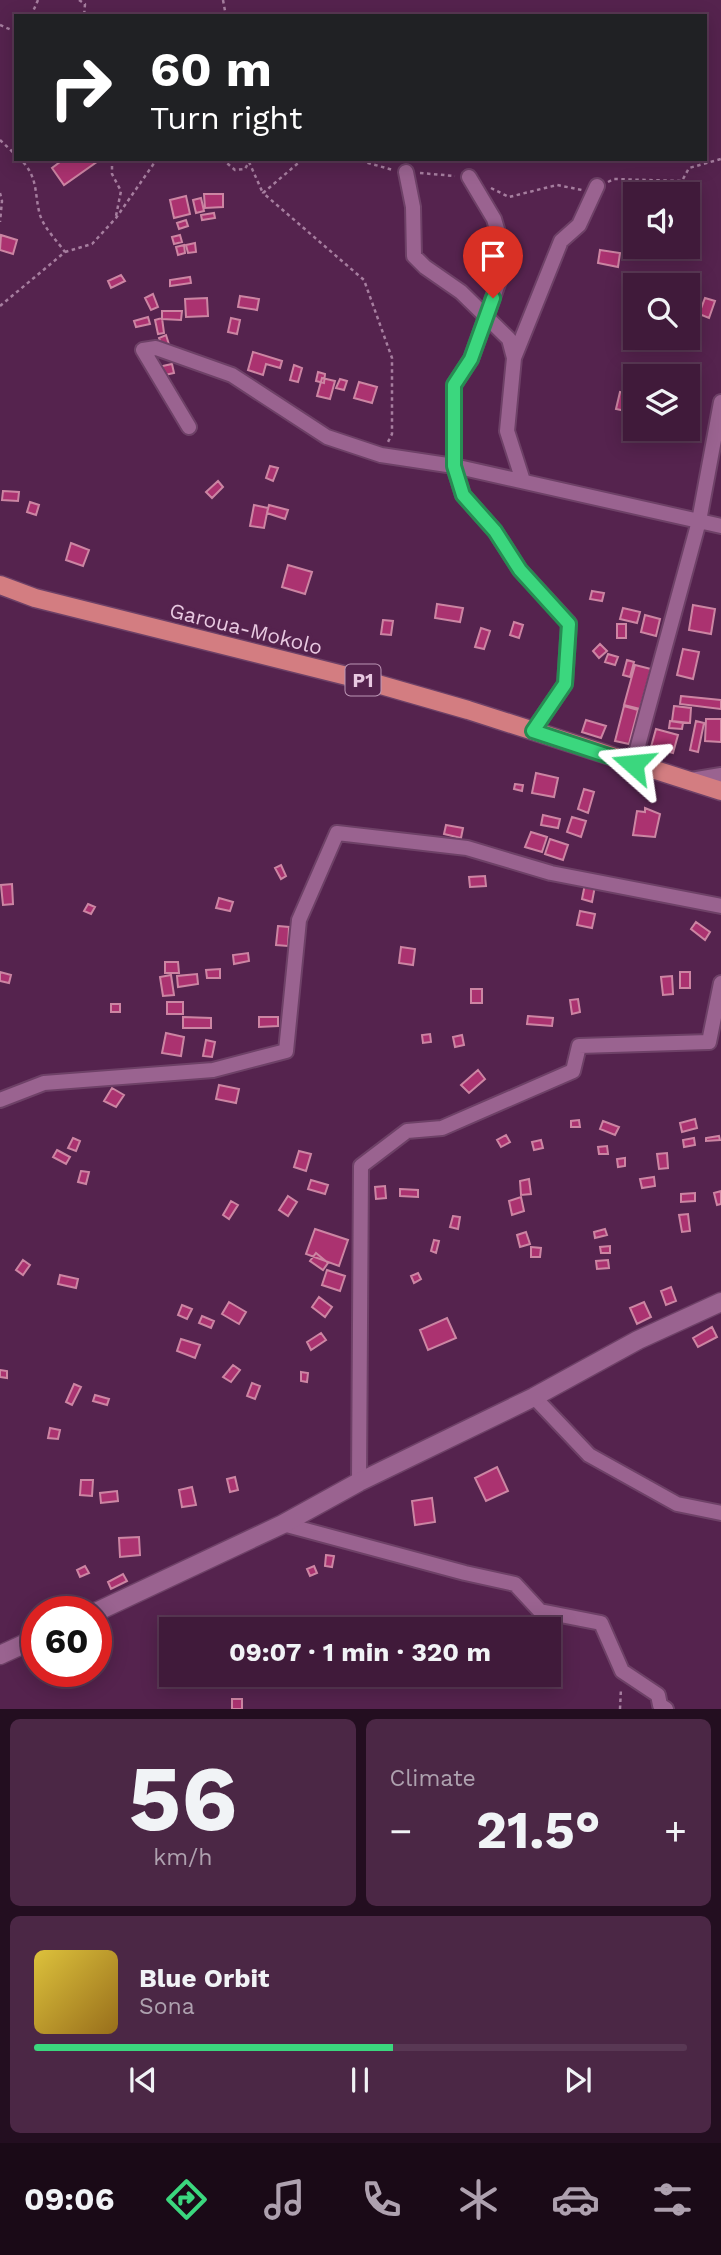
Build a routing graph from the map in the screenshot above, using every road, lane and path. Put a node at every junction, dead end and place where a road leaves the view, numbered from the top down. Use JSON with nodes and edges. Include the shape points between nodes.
{"nodes":[{"id":1,"x":0,"y":141,"type":"edge"},
{"id":2,"x":14,"y":153,"type":"edge"},
{"id":3,"x":721,"y":159,"type":"edge"},
{"id":4,"x":21,"y":161,"type":"edge"},
{"id":5,"x":112,"y":161,"type":"edge"},
{"id":6,"x":156,"y":161,"type":"edge"},
{"id":7,"x":224,"y":161,"type":"edge"},
{"id":8,"x":301,"y":161,"type":"edge"},
{"id":9,"x":362,"y":161,"type":"edge"},
{"id":10,"x":406,"y":172,"type":"junction"},
{"id":11,"x":469,"y":177,"type":"junction"},
{"id":12,"x":597,"y":186,"type":"junction"},
{"id":13,"x":0,"y":193,"type":"edge"},
{"id":14,"x":263,"y":193,"type":"junction"},
{"id":15,"x":116,"y":218,"type":"junction"},
{"id":16,"x":0,"y":222,"type":"edge"},
{"id":17,"x":65,"y":252,"type":"junction"},
{"id":18,"x":0,"y":306,"type":"edge"},
{"id":19,"x":486,"y":317,"type":"junction"},
{"id":20,"x":514,"y":358,"type":"junction"},
{"id":21,"x":721,"y":402,"type":"edge"},
{"id":22,"x":189,"y":427,"type":"dead end"},
{"id":23,"x":381,"y":455,"type":"junction"},
{"id":24,"x":454,"y":466,"type":"junction"},
{"id":25,"x":523,"y":481,"type":"junction"},
{"id":26,"x":699,"y":521,"type":"junction"},
{"id":27,"x":721,"y":526,"type":"edge"},
{"id":28,"x":0,"y":585,"type":"edge"},
{"id":29,"x":533,"y":731,"type":"junction"},
{"id":30,"x":633,"y":764,"type":"junction"},
{"id":31,"x":721,"y":775,"type":"edge"},
{"id":32,"x":688,"y":781,"type":"junction"},
{"id":33,"x":721,"y":791,"type":"edge"},
{"id":34,"x":721,"y":906,"type":"edge"},
{"id":35,"x":721,"y":983,"type":"edge"},
{"id":36,"x":0,"y":1100,"type":"edge"},
{"id":37,"x":721,"y":1302,"type":"edge"},
{"id":38,"x":534,"y":1397,"type":"junction"},
{"id":39,"x":359,"y":1482,"type":"junction"},
{"id":40,"x":721,"y":1513,"type":"edge"},
{"id":41,"x":283,"y":1524,"type":"junction"},
{"id":42,"x":112,"y":1604,"type":"edge"},
{"id":43,"x":21,"y":1645,"type":"edge"},
{"id":44,"x":0,"y":1654,"type":"edge"},
{"id":45,"x":622,"y":1671,"type":"junction"},
{"id":46,"x":620,"y":1709,"type":"edge"},
{"id":47,"x":666,"y":1709,"type":"edge"}],
"edges":[{"from":1,"to":2,"type":"path"},
{"from":3,"to":12,"type":"path","via":[[689,168],[682,181],[614,179]]},
{"from":4,"to":17,"type":"path","via":[[37,188],[40,217]]},
{"from":5,"to":15,"type":"path","via":[[112,174],[121,191]]},
{"from":6,"to":15,"type":"path"},
{"from":7,"to":14,"type":"path","via":[[235,170],[245,169],[249,162]]},
{"from":8,"to":14,"type":"path"},
{"from":9,"to":10,"type":"path"},
{"from":10,"to":11,"type":"path"},
{"from":10,"to":19,"type":"street","via":[[413,207],[414,256]]},
{"from":11,"to":12,"type":"path","via":[[509,197],[557,185],[585,190]]},
{"from":11,"to":19,"type":"street","via":[[494,219],[508,267]]},
{"from":12,"to":20,"type":"street","via":[[579,225],[561,241]]},
{"from":13,"to":16,"type":"path"},
{"from":14,"to":23,"type":"path","via":[[364,280],[392,358],[392,434]]},
{"from":15,"to":17,"type":"path","via":[[92,244]]},
{"from":17,"to":18,"type":"path"},
{"from":19,"to":20,"type":"street","via":[[509,340]]},
{"from":19,"to":24,"type":"street","via":[[471,359],[454,385]]},
{"from":20,"to":25,"type":"street","via":[[507,431]]},
{"from":21,"to":26,"type":"street"},
{"from":22,"to":23,"type":"street","via":[[143,350],[156,348],[232,375],[327,437]]},
{"from":23,"to":24,"type":"street"},
{"from":24,"to":25,"type":"street"},
{"from":24,"to":29,"type":"street","via":[[463,495],[495,531],[520,570],[569,624],[565,684]]},
{"from":25,"to":26,"type":"street"},
{"from":26,"to":27,"type":"street"},
{"from":26,"to":30,"type":"street"},
{"from":28,"to":29,"type":"main road","name":"Garoua-Mokolo","number":"P1","via":[[35,598],[367,681]]},
{"from":29,"to":30,"type":"main road","name":"Garoua-Mokolo","number":"P1"},
{"from":30,"to":32,"type":"main road","name":"Garoua-Mokolo","number":"P1"},
{"from":31,"to":32,"type":"street"},
{"from":32,"to":33,"type":"main road","name":"Garoua-Mokolo","number":"P1"},
{"from":34,"to":36,"type":"street","via":[[551,873],[467,848],[337,833],[299,920],[286,1051],[213,1070],[44,1083]]},
{"from":35,"to":39,"type":"street","via":[[709,1042],[579,1046],[573,1072],[442,1128],[407,1131],[362,1166]]},
{"from":37,"to":38,"type":"main road","via":[[638,1340]]},
{"from":38,"to":39,"type":"main road"},
{"from":38,"to":40,"type":"street","via":[[589,1455],[677,1504]]},
{"from":39,"to":41,"type":"main road"},
{"from":41,"to":42,"type":"main road"},
{"from":41,"to":45,"type":"street","via":[[515,1584],[540,1611],[601,1623]]},
{"from":43,"to":44,"type":"main road"},
{"from":45,"to":46,"type":"path"},
{"from":45,"to":47,"type":"street","via":[[658,1695]]}]}
